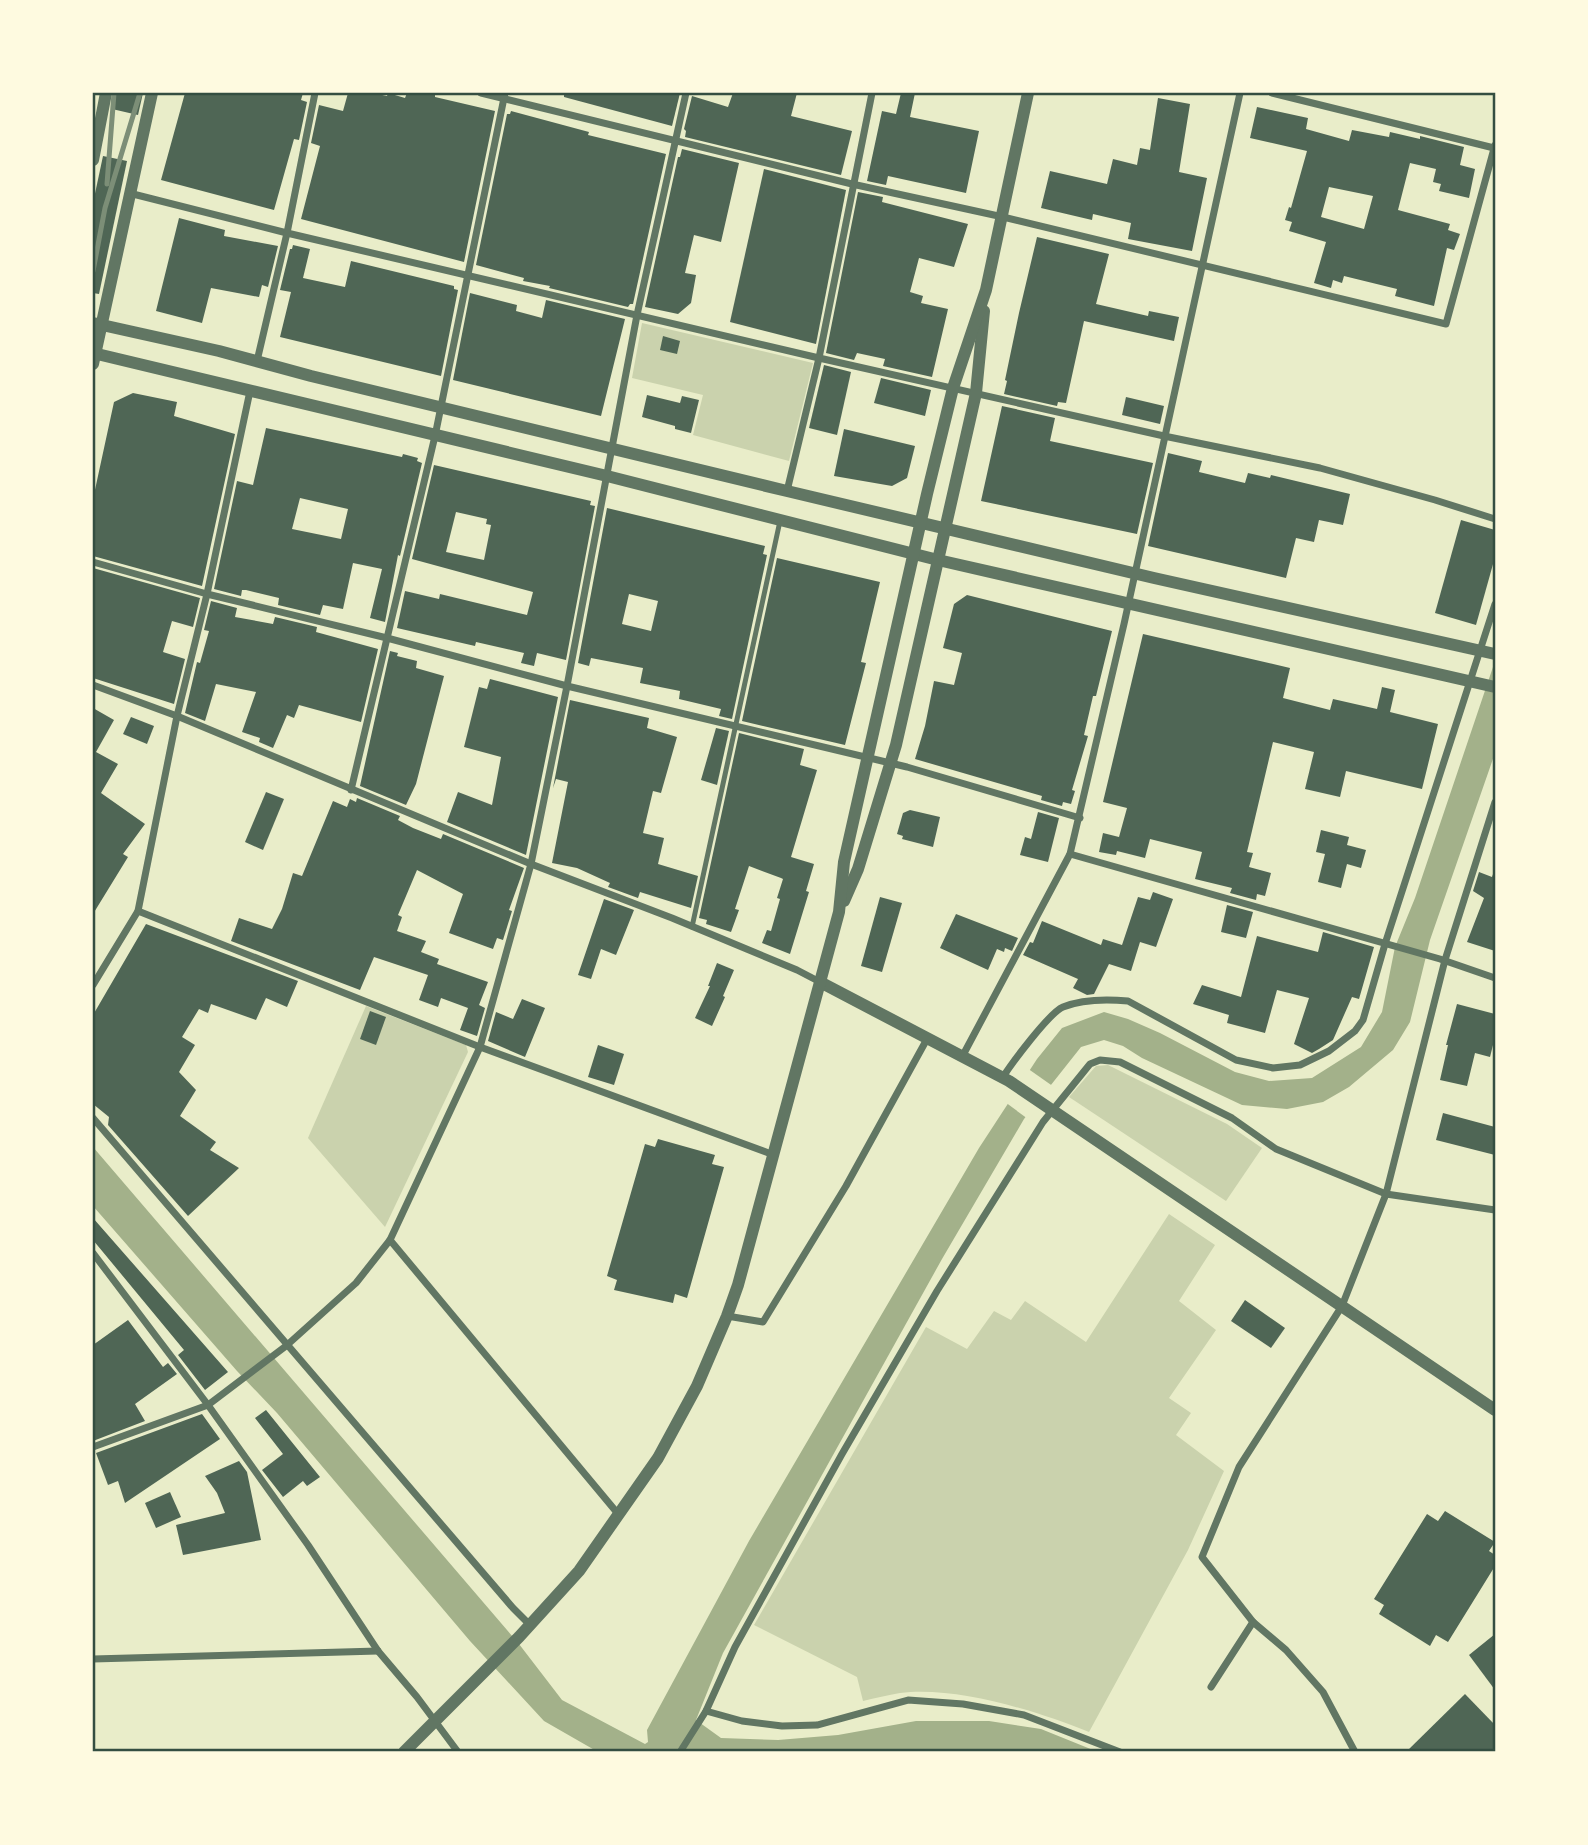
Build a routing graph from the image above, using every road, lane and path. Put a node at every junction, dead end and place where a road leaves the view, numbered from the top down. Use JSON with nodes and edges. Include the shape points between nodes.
{"nodes":[{"id":1,"x":106,"y":93,"type":"edge"},
{"id":2,"x":152,"y":93,"type":"edge"},
{"id":3,"x":316,"y":93,"type":"edge"},
{"id":4,"x":481,"y":93,"type":"edge"},
{"id":5,"x":686,"y":93,"type":"edge"},
{"id":6,"x":872,"y":93,"type":"edge"},
{"id":7,"x":1028,"y":93,"type":"edge"},
{"id":8,"x":1240,"y":93,"type":"edge"},
{"id":9,"x":1272,"y":93,"type":"edge"},
{"id":10,"x":505,"y":96,"type":"edge"},
{"id":11,"x":676,"y":142,"type":"junction"},
{"id":12,"x":1495,"y":147,"type":"edge"},
{"id":13,"x":93,"y":160,"type":"edge"},
{"id":14,"x":852,"y":184,"type":"junction"},
{"id":15,"x":129,"y":193,"type":"junction"},
{"id":16,"x":1003,"y":217,"type":"junction"},
{"id":17,"x":287,"y":233,"type":"junction"},
{"id":18,"x":1203,"y":267,"type":"junction"},
{"id":19,"x":466,"y":275,"type":"junction"},
{"id":20,"x":986,"y":290,"type":"junction"},
{"id":21,"x":636,"y":315,"type":"junction"},
{"id":22,"x":97,"y":324,"type":"edge"},
{"id":23,"x":94,"y":357,"type":"edge"},
{"id":24,"x":819,"y":358,"type":"junction"},
{"id":25,"x":257,"y":361,"type":"junction"},
{"id":26,"x":953,"y":388,"type":"junction"},
{"id":27,"x":250,"y":391,"type":"junction"},
{"id":28,"x":976,"y":393,"type":"junction"},
{"id":29,"x":441,"y":407,"type":"junction"},
{"id":30,"x":435,"y":436,"type":"junction"},
{"id":31,"x":1164,"y":436,"type":"junction"},
{"id":32,"x":612,"y":448,"type":"junction"},
{"id":33,"x":607,"y":476,"type":"junction"},
{"id":34,"x":787,"y":491,"type":"junction"},
{"id":35,"x":1495,"y":519,"type":"edge"},
{"id":36,"x":780,"y":522,"type":"junction"},
{"id":37,"x":921,"y":522,"type":"junction"},
{"id":38,"x":946,"y":528,"type":"junction"},
{"id":39,"x":914,"y":554,"type":"junction"},
{"id":40,"x":938,"y":560,"type":"junction"},
{"id":41,"x":93,"y":562,"type":"edge"},
{"id":42,"x":1135,"y":573,"type":"junction"},
{"id":43,"x":207,"y":594,"type":"junction"},
{"id":44,"x":1129,"y":602,"type":"junction"},
{"id":45,"x":1495,"y":604,"type":"edge"},
{"id":46,"x":387,"y":638,"type":"junction"},
{"id":47,"x":1489,"y":652,"type":"edge"},
{"id":48,"x":1475,"y":682,"type":"junction"},
{"id":49,"x":93,"y":685,"type":"edge"},
{"id":50,"x":567,"y":686,"type":"junction"},
{"id":51,"x":1495,"y":687,"type":"edge"},
{"id":52,"x":177,"y":716,"type":"junction"},
{"id":53,"x":735,"y":727,"type":"junction"},
{"id":54,"x":868,"y":758,"type":"junction"},
{"id":55,"x":891,"y":763,"type":"junction"},
{"id":56,"x":351,"y":790,"type":"junction"},
{"id":57,"x":1495,"y":802,"type":"edge"},
{"id":58,"x":1080,"y":818,"type":"junction"},
{"id":59,"x":1070,"y":854,"type":"junction"},
{"id":60,"x":531,"y":864,"type":"junction"},
{"id":61,"x":138,"y":911,"type":"junction"},
{"id":62,"x":839,"y":912,"type":"junction"},
{"id":63,"x":692,"y":927,"type":"junction"},
{"id":64,"x":1385,"y":944,"type":"junction"},
{"id":65,"x":1443,"y":960,"type":"junction"},
{"id":66,"x":1495,"y":978,"type":"edge"},
{"id":67,"x":820,"y":982,"type":"junction"},
{"id":68,"x":93,"y":985,"type":"edge"},
{"id":69,"x":927,"y":1039,"type":"junction"},
{"id":70,"x":480,"y":1047,"type":"junction"},
{"id":71,"x":962,"y":1057,"type":"junction"},
{"id":72,"x":1006,"y":1079,"type":"junction"},
{"id":73,"x":1048,"y":1107,"type":"junction"},
{"id":74,"x":93,"y":1118,"type":"edge"},
{"id":75,"x":774,"y":1154,"type":"junction"},
{"id":76,"x":1386,"y":1194,"type":"junction"},
{"id":77,"x":1495,"y":1210,"type":"edge"},
{"id":78,"x":390,"y":1240,"type":"junction"},
{"id":79,"x":93,"y":1253,"type":"edge"},
{"id":80,"x":1342,"y":1306,"type":"junction"},
{"id":81,"x":727,"y":1316,"type":"junction"},
{"id":82,"x":286,"y":1346,"type":"junction"},
{"id":83,"x":208,"y":1405,"type":"junction"},
{"id":84,"x":1495,"y":1410,"type":"edge"},
{"id":85,"x":93,"y":1447,"type":"edge"},
{"id":86,"x":619,"y":1515,"type":"junction"},
{"id":87,"x":1253,"y":1622,"type":"junction"},
{"id":88,"x":530,"y":1625,"type":"junction"},
{"id":89,"x":378,"y":1651,"type":"junction"},
{"id":90,"x":93,"y":1659,"type":"edge"},
{"id":91,"x":1212,"y":1687,"type":"dead end"},
{"id":92,"x":706,"y":1711,"type":"junction"},
{"id":93,"x":435,"y":1720,"type":"junction"},
{"id":94,"x":404,"y":1752,"type":"edge"},
{"id":95,"x":458,"y":1752,"type":"edge"},
{"id":96,"x":680,"y":1752,"type":"edge"},
{"id":97,"x":1120,"y":1752,"type":"edge"},
{"id":98,"x":1355,"y":1752,"type":"edge"}],
"edges":[{"from":1,"to":13,"type":"street"},
{"from":2,"to":15,"type":"street"},
{"from":3,"to":17,"type":"street"},
{"from":4,"to":10,"type":"street"},
{"from":5,"to":11,"type":"street"},
{"from":6,"to":14,"type":"street"},
{"from":7,"to":16,"type":"street"},
{"from":8,"to":18,"type":"street"},
{"from":9,"to":12,"type":"street"},
{"from":10,"to":11,"type":"street"},
{"from":10,"to":19,"type":"street"},
{"from":11,"to":14,"type":"street"},
{"from":11,"to":21,"type":"street"},
{"from":12,"to":18,"type":"street","via":[[1446,324]]},
{"from":14,"to":16,"type":"street"},
{"from":14,"to":24,"type":"street"},
{"from":15,"to":17,"type":"street"},
{"from":15,"to":22,"type":"street"},
{"from":16,"to":18,"type":"street"},
{"from":16,"to":20,"type":"street"},
{"from":17,"to":19,"type":"street"},
{"from":17,"to":25,"type":"street"},
{"from":18,"to":31,"type":"street"},
{"from":19,"to":21,"type":"street"},
{"from":19,"to":29,"type":"street"},
{"from":20,"to":26,"type":"street"},
{"from":20,"to":28,"type":"street"},
{"from":21,"to":24,"type":"street"},
{"from":21,"to":32,"type":"street"},
{"from":22,"to":23,"type":"street"},
{"from":22,"to":25,"type":"street"},
{"from":23,"to":27,"type":"street"},
{"from":24,"to":26,"type":"street"},
{"from":24,"to":34,"type":"street"},
{"from":25,"to":29,"type":"street"},
{"from":26,"to":28,"type":"street"},
{"from":26,"to":37,"type":"street"},
{"from":27,"to":30,"type":"street"},
{"from":27,"to":43,"type":"street"},
{"from":28,"to":31,"type":"street"},
{"from":28,"to":38,"type":"street"},
{"from":29,"to":30,"type":"street"},
{"from":29,"to":32,"type":"street"},
{"from":30,"to":33,"type":"street"},
{"from":30,"to":46,"type":"street"},
{"from":31,"to":35,"type":"street","via":[[1320,468]]},
{"from":31,"to":42,"type":"street"},
{"from":32,"to":33,"type":"street"},
{"from":32,"to":34,"type":"street"},
{"from":33,"to":36,"type":"street"},
{"from":33,"to":50,"type":"street"},
{"from":34,"to":37,"type":"street"},
{"from":36,"to":39,"type":"street"},
{"from":36,"to":53,"type":"lane"},
{"from":37,"to":38,"type":"street"},
{"from":37,"to":39,"type":"street"},
{"from":38,"to":40,"type":"street"},
{"from":38,"to":42,"type":"street"},
{"from":39,"to":40,"type":"street"},
{"from":39,"to":54,"type":"street"},
{"from":40,"to":44,"type":"street"},
{"from":40,"to":55,"type":"street"},
{"from":41,"to":43,"type":"street"},
{"from":42,"to":44,"type":"street"},
{"from":42,"to":47,"type":"street"},
{"from":43,"to":46,"type":"street"},
{"from":43,"to":52,"type":"street"},
{"from":44,"to":48,"type":"street"},
{"from":44,"to":58,"type":"street"},
{"from":45,"to":47,"type":"street"},
{"from":46,"to":50,"type":"street"},
{"from":46,"to":56,"type":"street"},
{"from":47,"to":48,"type":"street"},
{"from":48,"to":51,"type":"street"},
{"from":48,"to":64,"type":"street"},
{"from":49,"to":52,"type":"street"},
{"from":50,"to":53,"type":"street"},
{"from":50,"to":60,"type":"street"},
{"from":52,"to":56,"type":"street"},
{"from":52,"to":61,"type":"street"},
{"from":53,"to":54,"type":"street"},
{"from":53,"to":63,"type":"lane"},
{"from":54,"to":55,"type":"street"},
{"from":54,"to":62,"type":"street","via":[[844,862]]},
{"from":55,"to":58,"type":"street"},
{"from":55,"to":62,"type":"street","via":[[858,869]]},
{"from":56,"to":60,"type":"street"},
{"from":57,"to":65,"type":"street"},
{"from":58,"to":59,"type":"street"},
{"from":59,"to":64,"type":"street"},
{"from":59,"to":71,"type":"street"},
{"from":60,"to":63,"type":"street"},
{"from":60,"to":70,"type":"street"},
{"from":61,"to":68,"type":"street"},
{"from":61,"to":70,"type":"street"},
{"from":62,"to":67,"type":"street"},
{"from":63,"to":67,"type":"street"},
{"from":64,"to":65,"type":"street"},
{"from":64,"to":72,"type":"street","via":[[1363,1020],[1329,1051],[1300,1065],[1273,1068],[1236,1060],[1128,1001],[1108,999],[1060,1008],[1018,1055]]},
{"from":65,"to":66,"type":"street"},
{"from":65,"to":76,"type":"street"},
{"from":67,"to":69,"type":"street"},
{"from":67,"to":75,"type":"street"},
{"from":69,"to":71,"type":"street"},
{"from":69,"to":81,"type":"street","via":[[846,1186],[763,1322]]},
{"from":70,"to":75,"type":"street"},
{"from":70,"to":78,"type":"street"},
{"from":71,"to":72,"type":"street"},
{"from":72,"to":73,"type":"street"},
{"from":73,"to":76,"type":"street","via":[[1090,1064],[1110,1059],[1232,1118],[1276,1149]]},
{"from":73,"to":80,"type":"street"},
{"from":73,"to":92,"type":"street","via":[[848,1443],[735,1647]]},
{"from":74,"to":82,"type":"street"},
{"from":75,"to":81,"type":"street"},
{"from":76,"to":77,"type":"street"},
{"from":76,"to":80,"type":"street"},
{"from":78,"to":82,"type":"street","via":[[356,1283]]},
{"from":78,"to":86,"type":"street"},
{"from":79,"to":83,"type":"street"},
{"from":80,"to":84,"type":"street"},
{"from":80,"to":87,"type":"street","via":[[1239,1467],[1202,1557]]},
{"from":81,"to":86,"type":"street","via":[[697,1386],[658,1458]]},
{"from":82,"to":83,"type":"street"},
{"from":82,"to":88,"type":"street"},
{"from":83,"to":85,"type":"street"},
{"from":83,"to":89,"type":"street"},
{"from":86,"to":88,"type":"street","via":[[579,1572]]},
{"from":87,"to":91,"type":"street"},
{"from":87,"to":98,"type":"street","via":[[1286,1650],[1323,1692]]},
{"from":88,"to":93,"type":"street"},
{"from":89,"to":90,"type":"street"},
{"from":89,"to":93,"type":"street"},
{"from":92,"to":96,"type":"street"},
{"from":92,"to":97,"type":"street","via":[[782,1726],[817,1725],[908,1700],[963,1704],[1024,1715]]},
{"from":93,"to":94,"type":"street"},
{"from":93,"to":95,"type":"street"}]}
